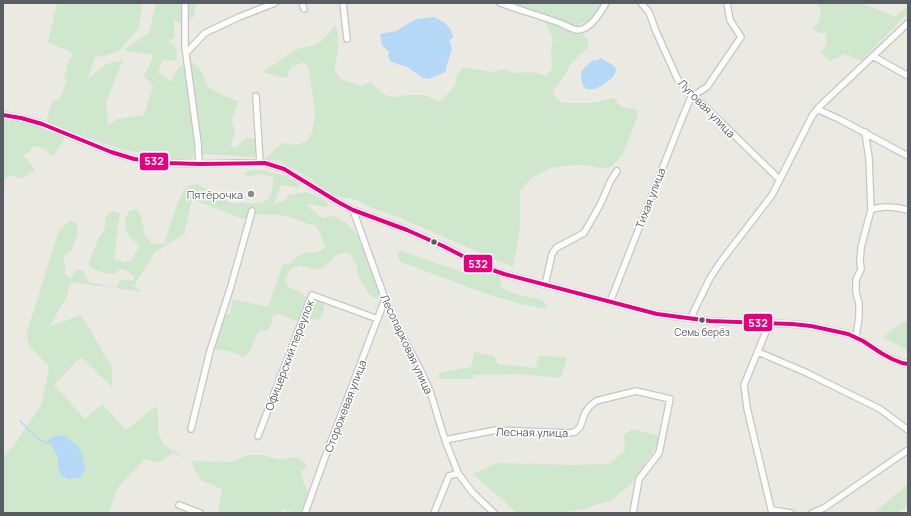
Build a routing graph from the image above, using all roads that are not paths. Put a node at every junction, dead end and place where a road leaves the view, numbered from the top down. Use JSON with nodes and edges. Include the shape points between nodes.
{"nodes":[{"id":1,"x":185,"y":3,"type":"edge"},
{"id":2,"x":275,"y":3,"type":"edge"},
{"id":3,"x":302,"y":3,"type":"edge"},
{"id":4,"x":344,"y":3,"type":"edge"},
{"id":5,"x":500,"y":3,"type":"edge"},
{"id":6,"x":606,"y":3,"type":"edge"},
{"id":7,"x":641,"y":3,"type":"edge"},
{"id":8,"x":727,"y":3,"type":"edge"},
{"id":9,"x":304,"y":9,"type":"dead end"},
{"id":10,"x":908,"y":23,"type":"edge"},
{"id":11,"x":347,"y":39,"type":"dead end"},
{"id":12,"x":186,"y":53,"type":"junction"},
{"id":13,"x":873,"y":56,"type":"junction"},
{"id":14,"x":908,"y":76,"type":"edge"},
{"id":15,"x":256,"y":96,"type":"dead end"},
{"id":16,"x":694,"y":96,"type":"junction"},
{"id":17,"x":817,"y":109,"type":"junction"},
{"id":18,"x":3,"y":115,"type":"edge"},
{"id":19,"x":865,"y":132,"type":"junction"},
{"id":20,"x":908,"y":156,"type":"edge"},
{"id":21,"x":260,"y":163,"type":"junction"},
{"id":22,"x":199,"y":164,"type":"junction"},
{"id":23,"x":617,"y":170,"type":"dead end"},
{"id":24,"x":780,"y":180,"type":"junction"},
{"id":25,"x":353,"y":210,"type":"junction"},
{"id":26,"x":870,"y":210,"type":"junction"},
{"id":27,"x":908,"y":210,"type":"edge"},
{"id":28,"x":252,"y":212,"type":"dead end"},
{"id":29,"x":545,"y":285,"type":"junction"},
{"id":30,"x":386,"y":299,"type":"junction"},
{"id":31,"x":610,"y":302,"type":"junction"},
{"id":32,"x":692,"y":318,"type":"junction"},
{"id":33,"x":378,"y":319,"type":"junction"},
{"id":34,"x":769,"y":323,"type":"junction"},
{"id":35,"x":856,"y":337,"type":"junction"},
{"id":36,"x":758,"y":352,"type":"junction"},
{"id":37,"x":908,"y":364,"type":"edge"},
{"id":38,"x":191,"y":429,"type":"dead end"},
{"id":39,"x":908,"y":430,"type":"edge"},
{"id":40,"x":258,"y":436,"type":"dead end"},
{"id":41,"x":444,"y":440,"type":"junction"},
{"id":42,"x":908,"y":450,"type":"edge"},
{"id":43,"x":458,"y":473,"type":"junction"},
{"id":44,"x":179,"y":506,"type":"dead end"},
{"id":45,"x":772,"y":512,"type":"edge"},
{"id":46,"x":200,"y":513,"type":"edge"},
{"id":47,"x":305,"y":513,"type":"edge"},
{"id":48,"x":434,"y":513,"type":"edge"},
{"id":49,"x":494,"y":513,"type":"edge"},
{"id":50,"x":633,"y":513,"type":"edge"},
{"id":51,"x":791,"y":513,"type":"edge"},
{"id":52,"x":812,"y":513,"type":"edge"}],
"edges":[{"from":1,"to":12,"type":"street"},
{"from":2,"to":12,"type":"street","via":[[205,33]]},
{"from":3,"to":9,"type":"street"},
{"from":4,"to":11,"type":"street"},
{"from":5,"to":6,"type":"street","via":[[577,30],[592,22]]},
{"from":7,"to":16,"type":"street","name":"Луговая улица","via":[[649,12],[678,80]]},
{"from":8,"to":16,"type":"street","via":[[730,20],[741,37],[708,87]]},
{"from":10,"to":13,"type":"street"},
{"from":12,"to":22,"type":"street"},
{"from":13,"to":14,"type":"street"},
{"from":13,"to":17,"type":"street"},
{"from":15,"to":21,"type":"street"},
{"from":16,"to":24,"type":"street","name":"Луговая улица"},
{"from":16,"to":31,"type":"street","name":"Тихая улица","via":[[691,97],[681,121]]},
{"from":17,"to":19,"type":"street"},
{"from":17,"to":24,"type":"street"},
{"from":18,"to":22,"type":"street","via":[[42,124],[111,152],[134,158],[166,163]]},
{"from":19,"to":20,"type":"street"},
{"from":19,"to":26,"type":"street","via":[[869,158]]},
{"from":21,"to":22,"type":"street"},
{"from":21,"to":25,"type":"street","via":[[284,169]]},
{"from":23,"to":29,"type":"street","via":[[584,233],[556,248],[552,254]]},
{"from":24,"to":32,"type":"street","via":[[772,195],[710,278]]},
{"from":25,"to":29,"type":"street","via":[[407,230],[484,267]]},
{"from":25,"to":30,"type":"street","name":"Лесопарковая улица"},
{"from":26,"to":27,"type":"street","via":[[886,207]]},
{"from":26,"to":35,"type":"street","via":[[861,248],[861,269],[856,280],[859,317]]},
{"from":28,"to":38,"type":"street","via":[[210,351]]},
{"from":29,"to":31,"type":"street"},
{"from":30,"to":33,"type":"street","name":"Сторожевая улица"},
{"from":30,"to":41,"type":"street","name":"Лесопарковая улица","via":[[430,391]]},
{"from":31,"to":32,"type":"street","via":[[657,314]]},
{"from":32,"to":34,"type":"street"},
{"from":33,"to":40,"type":"street","name":"Офицерский переулок","via":[[312,295]]},
{"from":33,"to":47,"type":"street","name":"Сторожевая улица"},
{"from":34,"to":35,"type":"street","via":[[811,326]]},
{"from":34,"to":36,"type":"street"},
{"from":35,"to":37,"type":"street","via":[[887,356]]},
{"from":36,"to":39,"type":"street","via":[[880,409]]},
{"from":36,"to":45,"type":"street","via":[[744,385],[747,408]]},
{"from":41,"to":43,"type":"street","name":"Лесопарковая улица"},
{"from":41,"to":50,"type":"street","name":"Лесная улица","via":[[496,430],[575,432],[589,407],[596,401],[636,390],[670,399],[659,453],[638,479]]},
{"from":42,"to":52,"type":"street","via":[[824,508]]},
{"from":43,"to":48,"type":"street","via":[[449,476]]},
{"from":43,"to":49,"type":"street","name":"Лесопарковая улица","via":[[472,492]]},
{"from":44,"to":46,"type":"street"},
{"from":45,"to":51,"type":"street"}]}
